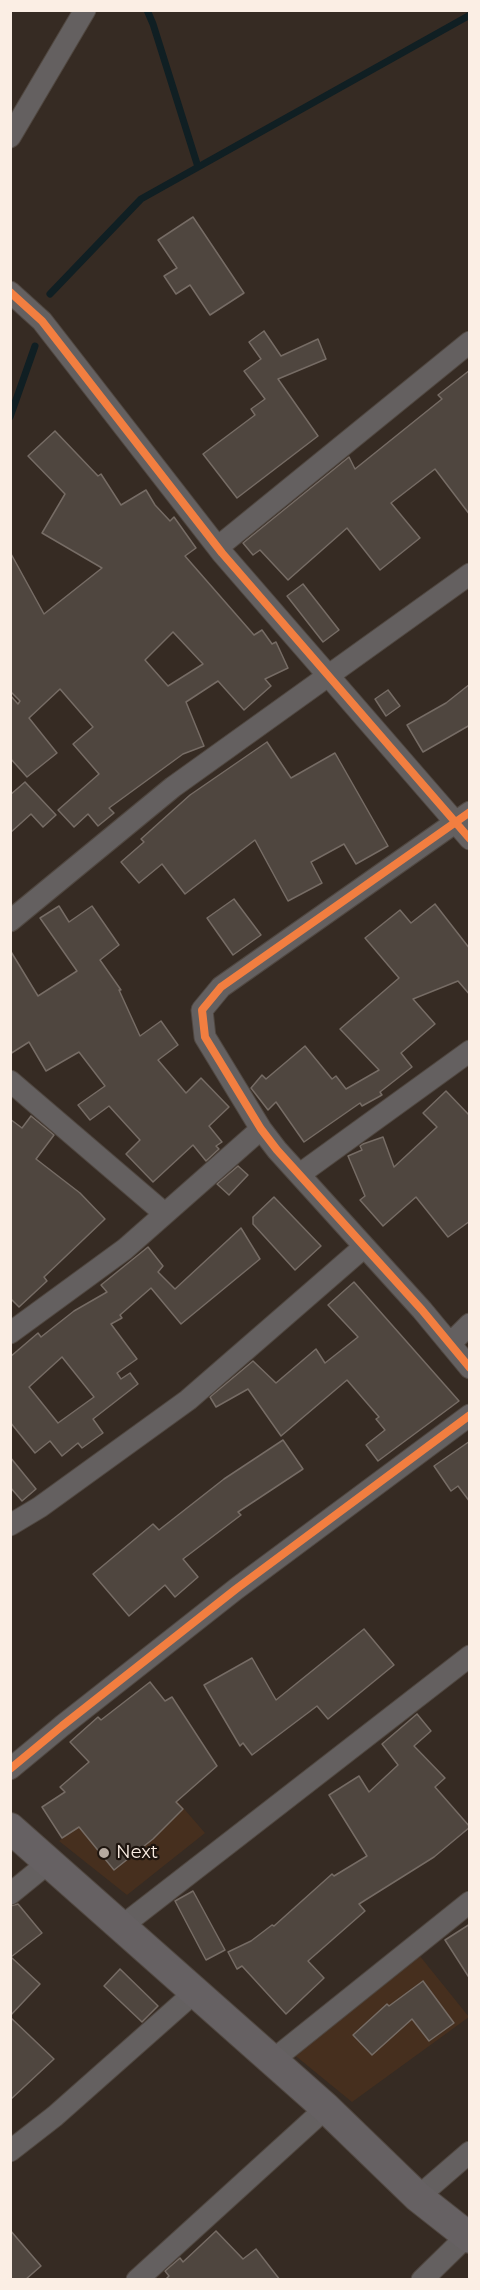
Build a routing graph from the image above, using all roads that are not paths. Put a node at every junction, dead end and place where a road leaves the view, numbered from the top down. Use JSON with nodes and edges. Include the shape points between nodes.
{"nodes":[{"id":1,"x":86,"y":10,"type":"edge"},
{"id":2,"x":10,"y":137,"type":"edge"},
{"id":3,"x":10,"y":292,"type":"edge"},
{"id":4,"x":470,"y":342,"type":"edge"},
{"id":5,"x":218,"y":547,"type":"junction"},
{"id":6,"x":470,"y":574,"type":"edge"},
{"id":7,"x":329,"y":677,"type":"junction"},
{"id":8,"x":465,"y":825,"type":"edge"},
{"id":9,"x":10,"y":921,"type":"edge"},
{"id":10,"x":470,"y":1051,"type":"edge"},
{"id":11,"x":11,"y":1082,"type":"edge"},
{"id":12,"x":261,"y":1129,"type":"junction"},
{"id":13,"x":300,"y":1174,"type":"junction"},
{"id":14,"x":164,"y":1212,"type":"junction"},
{"id":15,"x":364,"y":1247,"type":"junction"},
{"id":16,"x":470,"y":1324,"type":"edge"},
{"id":17,"x":10,"y":1334,"type":"edge"},
{"id":18,"x":450,"y":1344,"type":"junction"},
{"id":19,"x":470,"y":1368,"type":"edge"},
{"id":20,"x":470,"y":1415,"type":"edge"},
{"id":21,"x":10,"y":1525,"type":"edge"},
{"id":22,"x":470,"y":1656,"type":"edge"},
{"id":23,"x":10,"y":1769,"type":"edge"},
{"id":24,"x":10,"y":1828,"type":"edge"},
{"id":25,"x":48,"y":1863,"type":"junction"},
{"id":26,"x":10,"y":1894,"type":"edge"},
{"id":27,"x":470,"y":1902,"type":"edge"},
{"id":28,"x":122,"y":1926,"type":"junction"},
{"id":29,"x":195,"y":1992,"type":"junction"},
{"id":30,"x":273,"y":2060,"type":"junction"},
{"id":31,"x":326,"y":2108,"type":"junction"},
{"id":32,"x":10,"y":2151,"type":"edge"},
{"id":33,"x":470,"y":2152,"type":"edge"},
{"id":34,"x":418,"y":2197,"type":"junction"},
{"id":35,"x":469,"y":2237,"type":"edge"},
{"id":36,"x":137,"y":2280,"type":"edge"},
{"id":37,"x":422,"y":2280,"type":"edge"}],
"edges":[{"from":1,"to":2,"type":"street"},
{"from":3,"to":5,"type":"street","via":[[42,321]]},
{"from":4,"to":5,"type":"street"},
{"from":5,"to":7,"type":"street"},
{"from":6,"to":7,"type":"street"},
{"from":7,"to":8,"type":"street"},
{"from":7,"to":9,"type":"street","via":[[173,787]]},
{"from":8,"to":12,"type":"street","via":[[221,987],[202,1010],[205,1037]]},
{"from":10,"to":13,"type":"street"},
{"from":11,"to":14,"type":"street"},
{"from":12,"to":13,"type":"street"},
{"from":12,"to":14,"type":"street"},
{"from":13,"to":15,"type":"street"},
{"from":14,"to":17,"type":"street","via":[[125,1249]]},
{"from":15,"to":18,"type":"street"},
{"from":15,"to":21,"type":"street","via":[[188,1400]]},
{"from":16,"to":18,"type":"street"},
{"from":18,"to":19,"type":"street"},
{"from":20,"to":23,"type":"street","via":[[236,1589]]},
{"from":22,"to":28,"type":"street"},
{"from":24,"to":25,"type":"main road"},
{"from":25,"to":26,"type":"street"},
{"from":25,"to":28,"type":"main road"},
{"from":27,"to":30,"type":"street"},
{"from":28,"to":29,"type":"main road"},
{"from":29,"to":30,"type":"main road"},
{"from":29,"to":32,"type":"street"},
{"from":30,"to":31,"type":"main road"},
{"from":31,"to":34,"type":"main road"},
{"from":31,"to":36,"type":"street"},
{"from":33,"to":34,"type":"street"},
{"from":34,"to":35,"type":"main road"},
{"from":35,"to":37,"type":"street"}]}
